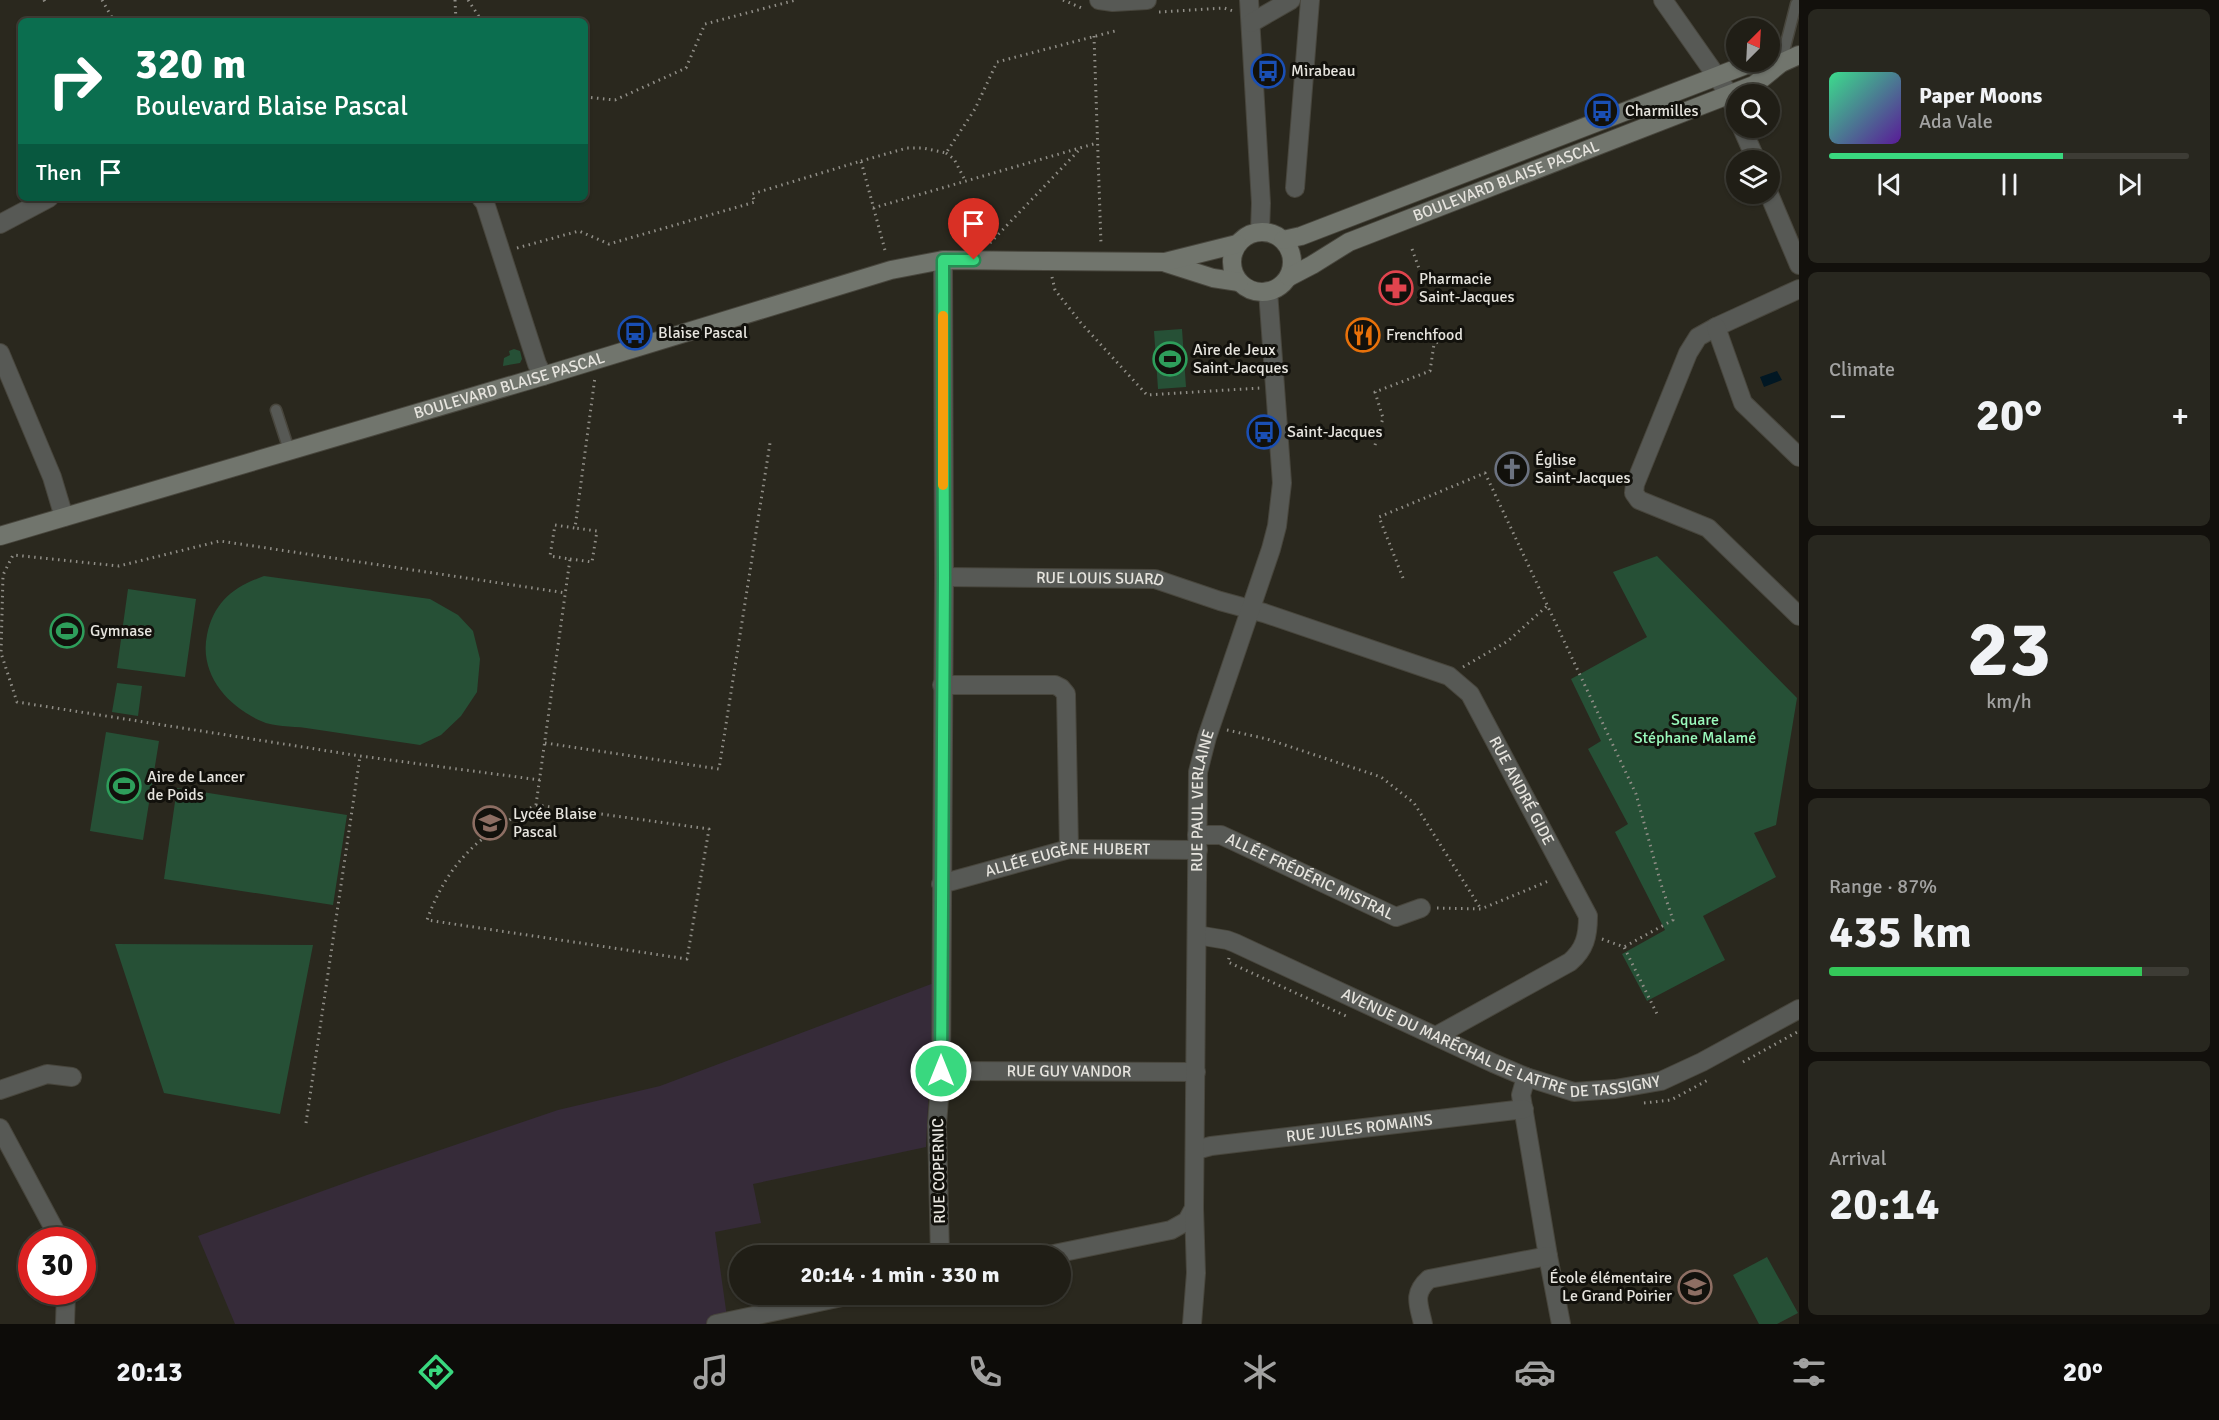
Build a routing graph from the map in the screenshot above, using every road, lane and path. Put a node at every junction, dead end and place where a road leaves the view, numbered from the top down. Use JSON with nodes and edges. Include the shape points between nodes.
{"nodes":[{"id":1,"x":44,"y":0,"type":"edge"},
{"id":2,"x":102,"y":0,"type":"edge"},
{"id":3,"x":455,"y":0,"type":"edge"},
{"id":4,"x":468,"y":0,"type":"edge"},
{"id":5,"x":796,"y":0,"type":"edge"},
{"id":6,"x":1063,"y":0,"type":"edge"},
{"id":7,"x":1249,"y":0,"type":"edge"},
{"id":8,"x":1292,"y":0,"type":"edge"},
{"id":9,"x":1310,"y":0,"type":"edge"},
{"id":10,"x":1663,"y":0,"type":"edge"},
{"id":11,"x":1799,"y":2,"type":"edge"},
{"id":12,"x":46,"y":5,"type":"dead end"},
{"id":13,"x":1096,"y":5,"type":"edge"},
{"id":14,"x":1149,"y":6,"type":"edge"},
{"id":15,"x":1234,"y":12,"type":"dead end"},
{"id":16,"x":112,"y":18,"type":"edge"},
{"id":17,"x":456,"y":18,"type":"edge"},
{"id":18,"x":480,"y":18,"type":"edge"},
{"id":19,"x":1251,"y":22,"type":"junction"},
{"id":20,"x":1115,"y":31,"type":"dead end"},
{"id":21,"x":1094,"y":36,"type":"junction"},
{"id":22,"x":1799,"y":55,"type":"edge"},
{"id":23,"x":1781,"y":63,"type":"junction"},
{"id":24,"x":1717,"y":77,"type":"junction"},
{"id":25,"x":1755,"y":84,"type":"edge"},
{"id":26,"x":1726,"y":90,"type":"edge"},
{"id":27,"x":1726,"y":95,"type":"edge"},
{"id":28,"x":588,"y":97,"type":"edge"},
{"id":29,"x":1097,"y":143,"type":"junction"},
{"id":30,"x":1083,"y":147,"type":"junction"},
{"id":31,"x":946,"y":153,"type":"junction"},
{"id":32,"x":861,"y":161,"type":"junction"},
{"id":33,"x":965,"y":181,"type":"junction"},
{"id":34,"x":1295,"y":188,"type":"dead end"},
{"id":35,"x":43,"y":201,"type":"edge"},
{"id":36,"x":483,"y":201,"type":"edge"},
{"id":37,"x":1773,"y":204,"type":"edge"},
{"id":38,"x":873,"y":208,"type":"junction"},
{"id":39,"x":0,"y":224,"type":"edge"},
{"id":40,"x":1260,"y":231,"type":"junction"},
{"id":41,"x":1283,"y":240,"type":"junction"},
{"id":42,"x":1238,"y":244,"type":"junction"},
{"id":43,"x":1412,"y":249,"type":"dead end"},
{"id":44,"x":501,"y":252,"type":"junction"},
{"id":45,"x":943,"y":260,"type":"junction"},
{"id":46,"x":974,"y":260,"type":"junction"},
{"id":47,"x":1049,"y":260,"type":"junction"},
{"id":48,"x":1102,"y":261,"type":"junction"},
{"id":49,"x":1165,"y":262,"type":"junction"},
{"id":50,"x":1799,"y":265,"type":"edge"},
{"id":51,"x":891,"y":270,"type":"junction"},
{"id":52,"x":1421,"y":274,"type":"dead end"},
{"id":53,"x":1288,"y":277,"type":"junction"},
{"id":54,"x":1239,"y":282,"type":"junction"},
{"id":55,"x":1799,"y":289,"type":"edge"},
{"id":56,"x":1268,"y":291,"type":"junction"},
{"id":57,"x":1716,"y":327,"type":"junction"},
{"id":58,"x":1442,"y":340,"type":"dead end"},
{"id":59,"x":0,"y":353,"type":"edge"},
{"id":60,"x":598,"y":359,"type":"junction"},
{"id":61,"x":543,"y":376,"type":"junction"},
{"id":62,"x":1275,"y":387,"type":"junction"},
{"id":63,"x":276,"y":410,"type":"dead end"},
{"id":64,"x":770,"y":443,"type":"dead end"},
{"id":65,"x":1375,"y":445,"type":"dead end"},
{"id":66,"x":289,"y":450,"type":"junction"},
{"id":67,"x":1799,"y":457,"type":"edge"},
{"id":68,"x":64,"y":517,"type":"junction"},
{"id":69,"x":575,"y":528,"type":"junction"},
{"id":70,"x":0,"y":536,"type":"edge"},
{"id":71,"x":570,"y":559,"type":"junction"},
{"id":72,"x":944,"y":577,"type":"junction"},
{"id":73,"x":1403,"y":578,"type":"dead end"},
{"id":74,"x":566,"y":593,"type":"junction"},
{"id":75,"x":1548,"y":605,"type":"junction"},
{"id":76,"x":1251,"y":610,"type":"junction"},
{"id":77,"x":1799,"y":616,"type":"edge"},
{"id":78,"x":1449,"y":676,"type":"junction"},
{"id":79,"x":942,"y":685,"type":"junction"},
{"id":80,"x":1211,"y":727,"type":"junction"},
{"id":81,"x":545,"y":743,"type":"junction"},
{"id":82,"x":360,"y":756,"type":"junction"},
{"id":83,"x":540,"y":780,"type":"junction"},
{"id":84,"x":536,"y":804,"type":"junction"},
{"id":85,"x":1197,"y":842,"type":"junction"},
{"id":86,"x":1069,"y":849,"type":"junction"},
{"id":87,"x":1565,"y":874,"type":"junction"},
{"id":88,"x":941,"y":884,"type":"junction"},
{"id":89,"x":1421,"y":908,"type":"joint"},
{"id":90,"x":1481,"y":909,"type":"junction"},
{"id":91,"x":1587,"y":933,"type":"junction"},
{"id":92,"x":1197,"y":935,"type":"junction"},
{"id":93,"x":1624,"y":947,"type":"junction"},
{"id":94,"x":1799,"y":1010,"type":"edge"},
{"id":95,"x":1658,"y":1016,"type":"dead end"},
{"id":96,"x":1436,"y":1036,"type":"junction"},
{"id":97,"x":941,"y":1071,"type":"junction"},
{"id":98,"x":1196,"y":1072,"type":"junction"},
{"id":99,"x":72,"y":1077,"type":"dead end"},
{"id":100,"x":1526,"y":1077,"type":"junction"},
{"id":101,"x":0,"y":1090,"type":"edge"},
{"id":102,"x":1524,"y":1109,"type":"junction"},
{"id":103,"x":306,"y":1123,"type":"dead end"},
{"id":104,"x":0,"y":1128,"type":"edge"},
{"id":105,"x":1196,"y":1150,"type":"junction"},
{"id":106,"x":1194,"y":1208,"type":"junction"},
{"id":107,"x":53,"y":1227,"type":"edge"},
{"id":108,"x":940,"y":1245,"type":"edge"},
{"id":109,"x":1071,"y":1250,"type":"edge"},
{"id":110,"x":1548,"y":1256,"type":"junction"},
{"id":111,"x":66,"y":1305,"type":"edge"},
{"id":112,"x":805,"y":1305,"type":"edge"},
{"id":113,"x":65,"y":1324,"type":"edge"},
{"id":114,"x":716,"y":1324,"type":"edge"},
{"id":115,"x":1192,"y":1324,"type":"edge"},
{"id":116,"x":1423,"y":1324,"type":"edge"},
{"id":117,"x":1561,"y":1324,"type":"edge"}],
"edges":[{"from":1,"to":12,"type":"path"},
{"from":2,"to":16,"type":"path"},
{"from":3,"to":17,"type":"path"},
{"from":4,"to":18,"type":"path"},
{"from":5,"to":28,"type":"path","via":[[705,24],[686,68],[615,100]]},
{"from":6,"to":13,"type":"path","via":[[1083,9]]},
{"from":7,"to":19,"type":"street"},
{"from":8,"to":19,"type":"street"},
{"from":9,"to":34,"type":"street"},
{"from":10,"to":24,"type":"street"},
{"from":11,"to":23,"type":"lane"},
{"from":13,"to":14,"type":"street","via":[[1113,2]]},
{"from":14,"to":15,"type":"path","via":[[1224,8]]},
{"from":19,"to":40,"type":"street"},
{"from":20,"to":21,"type":"path"},
{"from":21,"to":29,"type":"path"},
{"from":21,"to":31,"type":"path","via":[[997,62],[975,109]]},
{"from":22,"to":23,"type":"street"},
{"from":23,"to":24,"type":"street","name":"BOULEVARD BLAISE PASCAL","via":[[1746,65]]},
{"from":23,"to":25,"type":"street","name":"BOULEVARD BLAISE PASCAL"},
{"from":24,"to":26,"type":"street"},
{"from":24,"to":41,"type":"street","name":"BOULEVARD BLAISE PASCAL"},
{"from":27,"to":53,"type":"street","name":"BOULEVARD BLAISE PASCAL","via":[[1349,242]]},
{"from":29,"to":30,"type":"path"},
{"from":29,"to":48,"type":"path"},
{"from":30,"to":33,"type":"path"},
{"from":30,"to":46,"type":"path"},
{"from":31,"to":32,"type":"path","via":[[907,148]]},
{"from":31,"to":33,"type":"path","via":[[954,159]]},
{"from":32,"to":38,"type":"path"},
{"from":32,"to":44,"type":"path","via":[[752,194],[755,202],[609,244],[579,231]]},
{"from":33,"to":38,"type":"path"},
{"from":35,"to":39,"type":"street"},
{"from":36,"to":44,"type":"street"},
{"from":37,"to":50,"type":"street"},
{"from":38,"to":51,"type":"path"},
{"from":40,"to":41,"type":"street"},
{"from":40,"to":42,"type":"street","name":"BOULEVARD BLAISE PASCAL"},
{"from":41,"to":53,"type":"street","via":[[1292,255]]},
{"from":42,"to":49,"type":"street","name":"BOULEVARD BLAISE PASCAL"},
{"from":42,"to":54,"type":"street","via":[[1232,268]]},
{"from":43,"to":52,"type":"path"},
{"from":44,"to":61,"type":"street"},
{"from":45,"to":46,"type":"street","name":"BOULEVARD BLAISE PASCAL"},
{"from":45,"to":51,"type":"street","name":"BOULEVARD BLAISE PASCAL"},
{"from":45,"to":72,"type":"street","name":"RUE COPERNIC"},
{"from":46,"to":47,"type":"street","name":"BOULEVARD BLAISE PASCAL"},
{"from":47,"to":48,"type":"street","name":"BOULEVARD BLAISE PASCAL"},
{"from":47,"to":62,"type":"path","via":[[1055,290],[1148,395]]},
{"from":48,"to":49,"type":"street","name":"BOULEVARD BLAISE PASCAL"},
{"from":49,"to":54,"type":"street","name":"BOULEVARD BLAISE PASCAL"},
{"from":51,"to":60,"type":"street","name":"BOULEVARD BLAISE PASCAL"},
{"from":53,"to":56,"type":"street","name":"BOULEVARD BLAISE PASCAL","via":[[1281,286]]},
{"from":54,"to":56,"type":"street","name":"BOULEVARD BLAISE PASCAL","via":[[1256,292]]},
{"from":55,"to":57,"type":"street"},
{"from":56,"to":62,"type":"street","name":"RUE PAUL VERLAINE"},
{"from":57,"to":67,"type":"street","via":[[1743,403]]},
{"from":57,"to":77,"type":"street","via":[[1698,337],[1689,353],[1634,493],[1639,500],[1708,528]]},
{"from":58,"to":65,"type":"path","via":[[1434,344],[1430,371],[1375,392],[1383,418]]},
{"from":59,"to":68,"type":"street"},
{"from":60,"to":61,"type":"street","name":"BOULEVARD BLAISE PASCAL"},
{"from":60,"to":69,"type":"path"},
{"from":61,"to":66,"type":"street","name":"BOULEVARD BLAISE PASCAL"},
{"from":62,"to":76,"type":"street","name":"RUE PAUL VERLAINE","via":[[1282,483],[1275,534]]},
{"from":63,"to":66,"type":"lane"},
{"from":64,"to":81,"type":"path","via":[[719,769]]},
{"from":66,"to":68,"type":"street","name":"BOULEVARD BLAISE PASCAL"},
{"from":68,"to":70,"type":"street","name":"BOULEVARD BLAISE PASCAL"},
{"from":69,"to":71,"type":"path","via":[[555,525],[550,556]]},
{"from":69,"to":71,"type":"path","via":[[597,531],[594,552],[592,562]]},
{"from":71,"to":74,"type":"path"},
{"from":72,"to":76,"type":"street","name":"RUE LOUIS SUARD","via":[[1155,579]]},
{"from":72,"to":79,"type":"street","name":"RUE COPERNIC"},
{"from":73,"to":75,"type":"path","via":[[1379,517],[1485,473]]},
{"from":74,"to":81,"type":"path"},
{"from":74,"to":82,"type":"path","via":[[220,540],[119,566],[13,555],[3,575],[1,653],[17,702]]},
{"from":75,"to":78,"type":"path","via":[[1508,641]]},
{"from":75,"to":93,"type":"path","via":[[1636,794],[1673,920]]},
{"from":76,"to":78,"type":"street","name":"RUE ANDRÉ GIDE"},
{"from":76,"to":80,"type":"street","name":"RUE PAUL VERLAINE"},
{"from":78,"to":87,"type":"street","name":"RUE ANDRÉ GIDE","via":[[1470,694]]},
{"from":79,"to":86,"type":"street","via":[[1062,688],[1066,694]]},
{"from":79,"to":88,"type":"street","name":"RUE COPERNIC"},
{"from":80,"to":85,"type":"street","name":"RUE PAUL VERLAINE","via":[[1198,772]]},
{"from":80,"to":90,"type":"path","via":[[1267,740],[1381,777],[1414,803]]},
{"from":81,"to":83,"type":"path"},
{"from":82,"to":83,"type":"path"},
{"from":82,"to":103,"type":"path"},
{"from":83,"to":84,"type":"path"},
{"from":84,"to":84,"type":"path","via":[[495,828],[473,847],[443,886],[427,920],[687,959],[709,830]]},
{"from":85,"to":86,"type":"street","name":"ALLÉE EUGÈNE HUBERT"},
{"from":85,"to":89,"type":"street","name":"ALLÉE FRÉDÉRIC MISTRAL","via":[[1221,835],[1396,917]]},
{"from":85,"to":92,"type":"street","name":"RUE PAUL VERLAINE"},
{"from":86,"to":88,"type":"street","name":"ALLÉE EUGÈNE HUBERT"},
{"from":87,"to":90,"type":"path"},
{"from":87,"to":91,"type":"street","name":"RUE ANDRÉ GIDE","via":[[1587,916]]},
{"from":88,"to":97,"type":"street","name":"RUE COPERNIC"},
{"from":89,"to":90,"type":"path"},
{"from":91,"to":93,"type":"path"},
{"from":91,"to":96,"type":"street","via":[[1581,952],[1570,962]]},
{"from":92,"to":96,"type":"street","name":"AVENUE DU MARÉCHAL DE LATTRE DE TASSIGNY","via":[[1236,943]]},
{"from":92,"to":98,"type":"street","name":"RUE PAUL VERLAINE"},
{"from":93,"to":95,"type":"path"},
{"from":94,"to":100,"type":"street","name":"AVENUE DU MARÉCHAL DE LATTRE DE TASSIGNY","via":[[1661,1081],[1574,1092]]},
{"from":96,"to":100,"type":"street","name":"AVENUE DU MARÉCHAL DE LATTRE DE TASSIGNY"},
{"from":97,"to":98,"type":"street","name":"RUE GUY VANDOR"},
{"from":97,"to":108,"type":"street","name":"RUE COPERNIC","via":[[937,1125]]},
{"from":98,"to":105,"type":"street","name":"RUE PAUL VERLAINE"},
{"from":99,"to":101,"type":"street","via":[[47,1074]]},
{"from":100,"to":102,"type":"street","via":[[1521,1091]]},
{"from":102,"to":105,"type":"street","name":"RUE JULES ROMAINS"},
{"from":102,"to":110,"type":"street"},
{"from":104,"to":107,"type":"street"},
{"from":105,"to":106,"type":"street","name":"RUE PAUL VERLAINE"},
{"from":106,"to":109,"type":"street","via":[[1186,1221],[1171,1230]]},
{"from":106,"to":115,"type":"street","name":"RUE PAUL VERLAINE","via":[[1196,1274]]},
{"from":110,"to":116,"type":"street","via":[[1429,1280],[1417,1296]]},
{"from":110,"to":117,"type":"street"},
{"from":111,"to":113,"type":"street"},
{"from":112,"to":114,"type":"street"}]}
